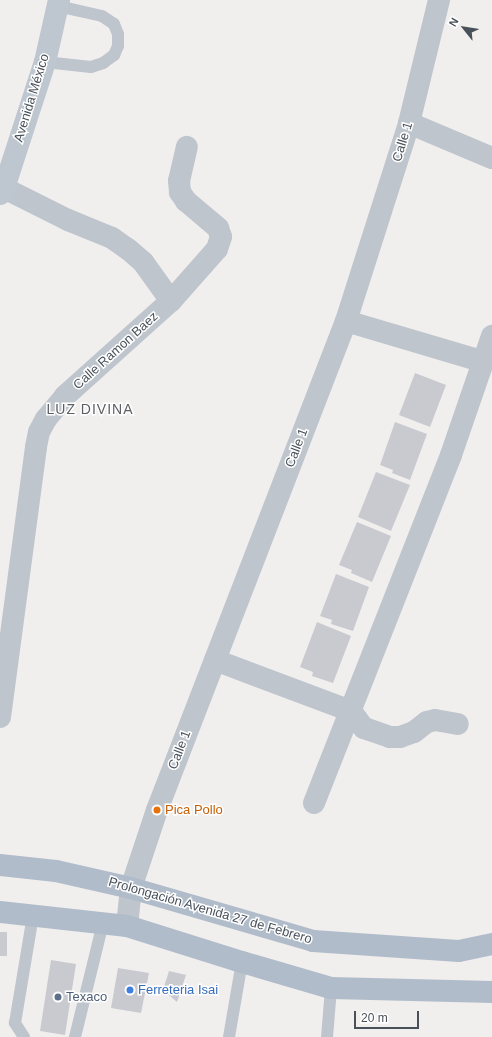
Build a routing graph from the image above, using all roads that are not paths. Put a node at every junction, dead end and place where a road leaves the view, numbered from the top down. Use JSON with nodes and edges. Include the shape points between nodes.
{"nodes":[{"id":1,"x":439,"y":0,"type":"edge"},
{"id":2,"x":58,"y":3,"type":"edge"},
{"id":3,"x":45,"y":62,"type":"junction"},
{"id":4,"x":409,"y":123,"type":"junction"},
{"id":5,"x":187,"y":147,"type":"dead end"},
{"id":6,"x":492,"y":158,"type":"edge"},
{"id":7,"x":2,"y":191,"type":"edge"},
{"id":8,"x":171,"y":301,"type":"junction"},
{"id":9,"x":346,"y":321,"type":"junction"},
{"id":10,"x":492,"y":336,"type":"edge"},
{"id":11,"x":484,"y":362,"type":"junction"},
{"id":12,"x":215,"y":660,"type":"junction"},
{"id":13,"x":351,"y":711,"type":"junction"},
{"id":14,"x":0,"y":717,"type":"edge"},
{"id":15,"x":458,"y":724,"type":"dead end"},
{"id":16,"x":314,"y":802,"type":"dead end"},
{"id":17,"x":0,"y":865,"type":"edge"},
{"id":18,"x":131,"y":888,"type":"junction"},
{"id":19,"x":0,"y":912,"type":"edge"},
{"id":20,"x":33,"y":916,"type":"junction"},
{"id":21,"x":103,"y":923,"type":"junction"},
{"id":22,"x":127,"y":926,"type":"junction"},
{"id":23,"x":492,"y":944,"type":"edge"},
{"id":24,"x":242,"y":962,"type":"junction"},
{"id":25,"x":331,"y":988,"type":"junction"},
{"id":26,"x":492,"y":992,"type":"edge"},
{"id":27,"x":24,"y":1037,"type":"edge"},
{"id":28,"x":75,"y":1037,"type":"edge"},
{"id":29,"x":229,"y":1037,"type":"edge"},
{"id":30,"x":327,"y":1037,"type":"edge"}],
"edges":[{"from":1,"to":4,"type":"street","name":"Calle 1"},
{"from":2,"to":3,"type":"street","name":"Avenida México"},
{"from":2,"to":3,"type":"lane","via":[[102,16],[114,24],[118,34],[118,46],[114,55],[104,63],[92,67]]},
{"from":3,"to":7,"type":"street","name":"Avenida México"},
{"from":4,"to":6,"type":"street"},
{"from":4,"to":9,"type":"street","name":"Calle 1"},
{"from":5,"to":8,"type":"street","name":"Calle Ramon Baez","via":[[179,181],[180,192],[186,202],[218,228],[221,237],[217,249]]},
{"from":7,"to":8,"type":"street","via":[[112,238],[143,262]]},
{"from":8,"to":14,"type":"street","name":"Calle Ramon Baez","via":[[65,396],[46,419],[40,432]]},
{"from":9,"to":11,"type":"street"},
{"from":9,"to":12,"type":"street","name":"Calle 1"},
{"from":10,"to":11,"type":"street"},
{"from":11,"to":13,"type":"street","via":[[451,455]]},
{"from":12,"to":13,"type":"street"},
{"from":12,"to":18,"type":"street","name":"Calle 1","via":[[157,810]]},
{"from":13,"to":15,"type":"street","via":[[364,728],[390,737],[400,737],[435,720]]},
{"from":13,"to":16,"type":"street"},
{"from":17,"to":18,"type":"main road","name":"Prolongación Avenida 27 de Febrero","via":[[56,870]]},
{"from":18,"to":22,"type":"street","name":"Calle 1"},
{"from":18,"to":23,"type":"main road","name":"Prolongación Avenida 27 de Febrero","via":[[313,941],[458,950]]},
{"from":19,"to":20,"type":"main road"},
{"from":20,"to":21,"type":"main road"},
{"from":20,"to":27,"type":"lane","via":[[15,1023]]},
{"from":21,"to":22,"type":"main road"},
{"from":21,"to":28,"type":"lane"},
{"from":22,"to":24,"type":"main road"},
{"from":24,"to":25,"type":"main road"},
{"from":24,"to":29,"type":"lane"},
{"from":25,"to":26,"type":"main road"},
{"from":25,"to":30,"type":"lane"}]}
